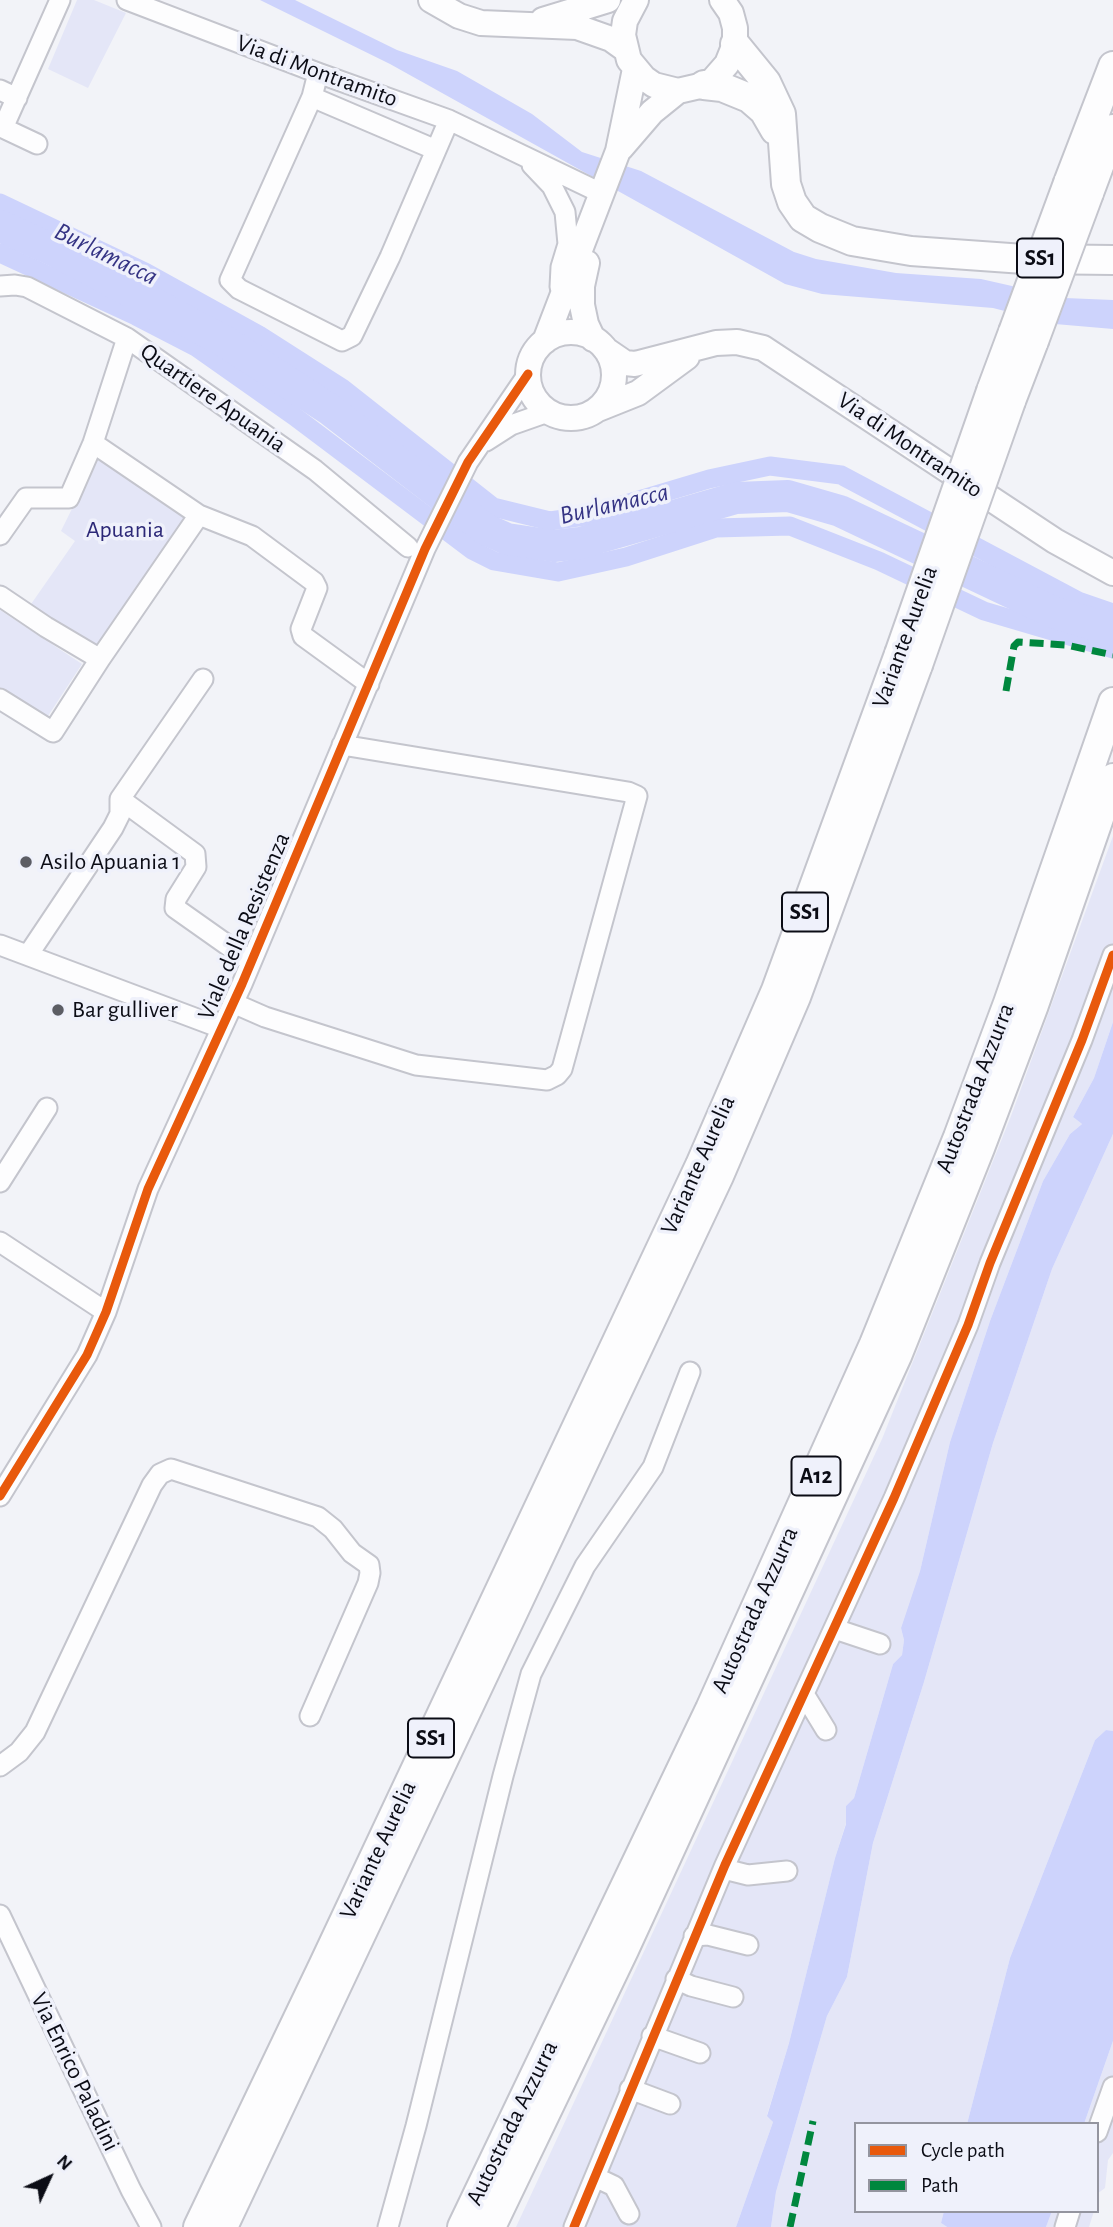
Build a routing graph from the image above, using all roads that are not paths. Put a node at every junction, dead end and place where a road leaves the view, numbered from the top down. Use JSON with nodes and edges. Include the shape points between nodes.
{"nodes":[{"id":1,"x":60,"y":0,"type":"edge"},
{"id":2,"x":127,"y":0,"type":"edge"},
{"id":3,"x":431,"y":0,"type":"edge"},
{"id":4,"x":608,"y":0,"type":"edge"},
{"id":5,"x":636,"y":0,"type":"edge"},
{"id":6,"x":722,"y":0,"type":"edge"},
{"id":7,"x":525,"y":25,"type":"junction"},
{"id":8,"x":1113,"y":43,"type":"edge"},
{"id":9,"x":734,"y":44,"type":"junction"},
{"id":10,"x":630,"y":59,"type":"junction"},
{"id":11,"x":318,"y":73,"type":"junction"},
{"id":12,"x":1111,"y":73,"type":"edge"},
{"id":13,"x":691,"y":88,"type":"junction"},
{"id":14,"x":8,"y":94,"type":"edge"},
{"id":15,"x":312,"y":97,"type":"junction"},
{"id":16,"x":449,"y":120,"type":"junction"},
{"id":17,"x":1113,"y":129,"type":"edge"},
{"id":18,"x":37,"y":144,"type":"dead end"},
{"id":19,"x":783,"y":145,"type":"junction"},
{"id":20,"x":505,"y":146,"type":"junction"},
{"id":21,"x":436,"y":150,"type":"junction"},
{"id":22,"x":618,"y":151,"type":"junction"},
{"id":23,"x":1079,"y":188,"type":"junction"},
{"id":24,"x":604,"y":190,"type":"junction"},
{"id":25,"x":1113,"y":260,"type":"edge"},
{"id":26,"x":0,"y":286,"type":"edge"},
{"id":27,"x":561,"y":303,"type":"junction"},
{"id":28,"x":127,"y":338,"type":"junction"},
{"id":29,"x":545,"y":341,"type":"junction"},
{"id":30,"x":600,"y":344,"type":"junction"},
{"id":31,"x":700,"y":348,"type":"junction"},
{"id":32,"x":528,"y":374,"type":"junction"},
{"id":33,"x":597,"y":410,"type":"junction"},
{"id":34,"x":548,"y":412,"type":"junction"},
{"id":35,"x":93,"y":443,"type":"junction"},
{"id":36,"x":474,"y":454,"type":"junction"},
{"id":37,"x":200,"y":515,"type":"junction"},
{"id":38,"x":0,"y":536,"type":"edge"},
{"id":39,"x":417,"y":548,"type":"junction"},
{"id":40,"x":1113,"y":573,"type":"edge"},
{"id":41,"x":0,"y":596,"type":"edge"},
{"id":42,"x":100,"y":659,"type":"junction"},
{"id":43,"x":203,"y":679,"type":"dead end"},
{"id":44,"x":369,"y":684,"type":"junction"},
{"id":45,"x":0,"y":699,"type":"edge"},
{"id":46,"x":1113,"y":702,"type":"edge"},
{"id":47,"x":342,"y":746,"type":"junction"},
{"id":48,"x":1113,"y":778,"type":"edge"},
{"id":49,"x":120,"y":799,"type":"junction"},
{"id":50,"x":0,"y":945,"type":"edge"},
{"id":51,"x":28,"y":955,"type":"junction"},
{"id":52,"x":1113,"y":955,"type":"edge"},
{"id":53,"x":250,"y":961,"type":"junction"},
{"id":54,"x":233,"y":1003,"type":"junction"},
{"id":55,"x":221,"y":1028,"type":"junction"},
{"id":56,"x":47,"y":1108,"type":"dead end"},
{"id":57,"x":0,"y":1182,"type":"edge"},
{"id":58,"x":0,"y":1242,"type":"edge"},
{"id":59,"x":671,"y":1253,"type":"junction"},
{"id":60,"x":106,"y":1312,"type":"junction"},
{"id":61,"x":690,"y":1372,"type":"dead end"},
{"id":62,"x":0,"y":1496,"type":"edge"},
{"id":63,"x":835,"y":1629,"type":"junction"},
{"id":64,"x":880,"y":1644,"type":"dead end"},
{"id":65,"x":804,"y":1694,"type":"junction"},
{"id":66,"x":310,"y":1716,"type":"dead end"},
{"id":67,"x":826,"y":1730,"type":"dead end"},
{"id":68,"x":0,"y":1766,"type":"edge"},
{"id":69,"x":724,"y":1869,"type":"junction"},
{"id":70,"x":787,"y":1871,"type":"dead end"},
{"id":71,"x":0,"y":1915,"type":"edge"},
{"id":72,"x":694,"y":1936,"type":"junction"},
{"id":73,"x":748,"y":1945,"type":"dead end"},
{"id":74,"x":676,"y":1979,"type":"junction"},
{"id":75,"x":733,"y":1997,"type":"dead end"},
{"id":76,"x":652,"y":2036,"type":"junction"},
{"id":77,"x":700,"y":2053,"type":"dead end"},
{"id":78,"x":1113,"y":2087,"type":"edge"},
{"id":79,"x":630,"y":2089,"type":"junction"},
{"id":80,"x":670,"y":2104,"type":"dead end"},
{"id":81,"x":1099,"y":2126,"type":"edge"},
{"id":82,"x":595,"y":2177,"type":"junction"},
{"id":83,"x":614,"y":2186,"type":"junction"},
{"id":84,"x":634,"y":2193,"type":"dead end"},
{"id":85,"x":629,"y":2214,"type":"dead end"},
{"id":86,"x":151,"y":2227,"type":"edge"},
{"id":87,"x":198,"y":2227,"type":"edge"},
{"id":88,"x":223,"y":2227,"type":"edge"},
{"id":89,"x":388,"y":2227,"type":"edge"},
{"id":90,"x":462,"y":2227,"type":"edge"},
{"id":91,"x":491,"y":2227,"type":"edge"},
{"id":92,"x":574,"y":2227,"type":"edge"}],
"edges":[{"from":1,"to":14,"type":"street"},
{"from":2,"to":11,"type":"street","name":"Via di Montramito"},
{"from":3,"to":7,"type":"main road","via":[[469,20]]},
{"from":4,"to":7,"type":"main road"},
{"from":5,"to":10,"type":"main road","via":[[623,35]]},
{"from":6,"to":9,"type":"main road","via":[[733,21]]},
{"from":7,"to":10,"type":"main road","via":[[577,27],[611,39]]},
{"from":8,"to":12,"type":"highway","name":"Variante Aurelia"},
{"from":9,"to":13,"type":"main road","via":[[727,64],[713,80]]},
{"from":9,"to":19,"type":"highway","via":[[777,103]]},
{"from":10,"to":13,"type":"main road","via":[[654,85]]},
{"from":10,"to":22,"type":"main road"},
{"from":11,"to":15,"type":"street"},
{"from":11,"to":16,"type":"street","name":"Via di Montramito"},
{"from":12,"to":23,"type":"highway","name":"Variante Aurelia","number":"SS1"},
{"from":13,"to":19,"type":"highway","via":[[722,87],[750,97],[764,111]]},
{"from":13,"to":22,"type":"main road","via":[[652,112]]},
{"from":14,"to":18,"type":"street","via":[[3,128]]},
{"from":15,"to":21,"type":"street"},
{"from":15,"to":21,"type":"street","via":[[230,280],[239,289],[342,341],[352,337]]},
{"from":16,"to":20,"type":"street","name":"Via di Montramito"},
{"from":16,"to":21,"type":"street"},
{"from":17,"to":23,"type":"highway","name":"Variante Aurelia","number":"SS1"},
{"from":19,"to":25,"type":"highway","via":[[786,184],[797,210],[820,229],[845,239],[911,251]]},
{"from":20,"to":24,"type":"street","name":"Via di Montramito"},
{"from":20,"to":27,"type":"street","name":"Via di Montramito","via":[[546,177],[565,212],[568,244],[561,267]]},
{"from":22,"to":24,"type":"main road"},
{"from":23,"to":59,"type":"highway","name":"Variante Aurelia","number":"SS1","bridge":true,"via":[[908,659],[796,998]]},
{"from":24,"to":27,"type":"main road"},
{"from":24,"to":30,"type":"main road","via":[[582,291],[584,315]]},
{"from":26,"to":28,"type":"street","name":"Quartiere Apuania","via":[[27,287]]},
{"from":27,"to":29,"type":"main road"},
{"from":28,"to":35,"type":"street"},
{"from":28,"to":39,"type":"street","name":"Quartiere Apuania","via":[[316,470]]},
{"from":29,"to":30,"type":"main road","via":[[564,333],[584,334]]},
{"from":29,"to":32,"type":"main road","via":[[536,350]]},
{"from":30,"to":31,"type":"main road","name":"Via di Montramito","via":[[625,363],[635,364]]},
{"from":30,"to":33,"type":"main road","via":[[611,359],[614,381]]},
{"from":31,"to":33,"type":"main road","name":"Via di Montramito","via":[[638,393]]},
{"from":31,"to":40,"type":"main road","name":"Via di Montramito","via":[[737,342],[769,351],[1055,541]]},
{"from":32,"to":34,"type":"main road","via":[[530,389]]},
{"from":32,"to":36,"type":"street","name":"Viale della Resistenza"},
{"from":33,"to":34,"type":"main road","via":[[573,418]]},
{"from":34,"to":36,"type":"street","via":[[511,425]]},
{"from":35,"to":37,"type":"street"},
{"from":35,"to":38,"type":"street","via":[[69,498],[26,498]]},
{"from":36,"to":39,"type":"street","name":"Viale della Resistenza"},
{"from":37,"to":42,"type":"street"},
{"from":37,"to":44,"type":"street","via":[[252,536],[314,582],[317,587],[301,629],[303,636]]},
{"from":39,"to":44,"type":"street","name":"Viale della Resistenza"},
{"from":41,"to":42,"type":"street"},
{"from":42,"to":45,"type":"street","via":[[53,733]]},
{"from":43,"to":49,"type":"street"},
{"from":44,"to":47,"type":"street","name":"Viale della Resistenza"},
{"from":46,"to":90,"type":"highway","name":"Autostrada Azzurra","number":"A12","via":[[995,1039],[874,1344],[710,1709]]},
{"from":47,"to":53,"type":"street","name":"Viale della Resistenza"},
{"from":47,"to":54,"type":"street","via":[[638,796],[562,1069],[547,1080],[416,1065]]},
{"from":48,"to":91,"type":"highway","name":"Autostrada Azzurra","number":"A12","via":[[1024,1031],[897,1356],[624,1950]]},
{"from":49,"to":51,"type":"street","via":[[114,828]]},
{"from":49,"to":53,"type":"street","via":[[195,854],[196,867],[175,908]]},
{"from":50,"to":51,"type":"street"},
{"from":51,"to":55,"type":"street"},
{"from":52,"to":63,"type":"street","via":[[860,1592]]},
{"from":53,"to":54,"type":"street","name":"Viale della Resistenza"},
{"from":54,"to":55,"type":"street","name":"Viale della Resistenza"},
{"from":55,"to":60,"type":"street","name":"Viale della Resistenza","via":[[148,1189]]},
{"from":56,"to":57,"type":"street"},
{"from":58,"to":60,"type":"street"},
{"from":59,"to":87,"type":"highway","name":"Variante Aurelia","number":"SS1"},
{"from":59,"to":88,"type":"highway","name":"Variante Aurelia","number":"SS1"},
{"from":60,"to":62,"type":"street","name":"Viale della Resistenza","via":[[87,1355]]},
{"from":61,"to":89,"type":"street","via":[[653,1466],[585,1566],[531,1674]]},
{"from":63,"to":64,"type":"street"},
{"from":63,"to":65,"type":"street"},
{"from":65,"to":67,"type":"street"},
{"from":65,"to":69,"type":"street"},
{"from":66,"to":68,"type":"street","via":[[368,1583],[369,1565],[318,1517],[171,1469],[152,1485],[36,1732]]},
{"from":69,"to":70,"type":"street","via":[[748,1875]]},
{"from":69,"to":72,"type":"street"},
{"from":71,"to":86,"type":"street","name":"Via Enrico Paladini"},
{"from":72,"to":73,"type":"street"},
{"from":72,"to":74,"type":"street"},
{"from":74,"to":75,"type":"street"},
{"from":74,"to":76,"type":"street"},
{"from":76,"to":77,"type":"street"},
{"from":76,"to":79,"type":"street"},
{"from":78,"to":81,"type":"street"},
{"from":79,"to":80,"type":"street"},
{"from":79,"to":82,"type":"street"},
{"from":82,"to":83,"type":"street"},
{"from":82,"to":92,"type":"street"},
{"from":83,"to":84,"type":"street"},
{"from":83,"to":85,"type":"street"}]}
